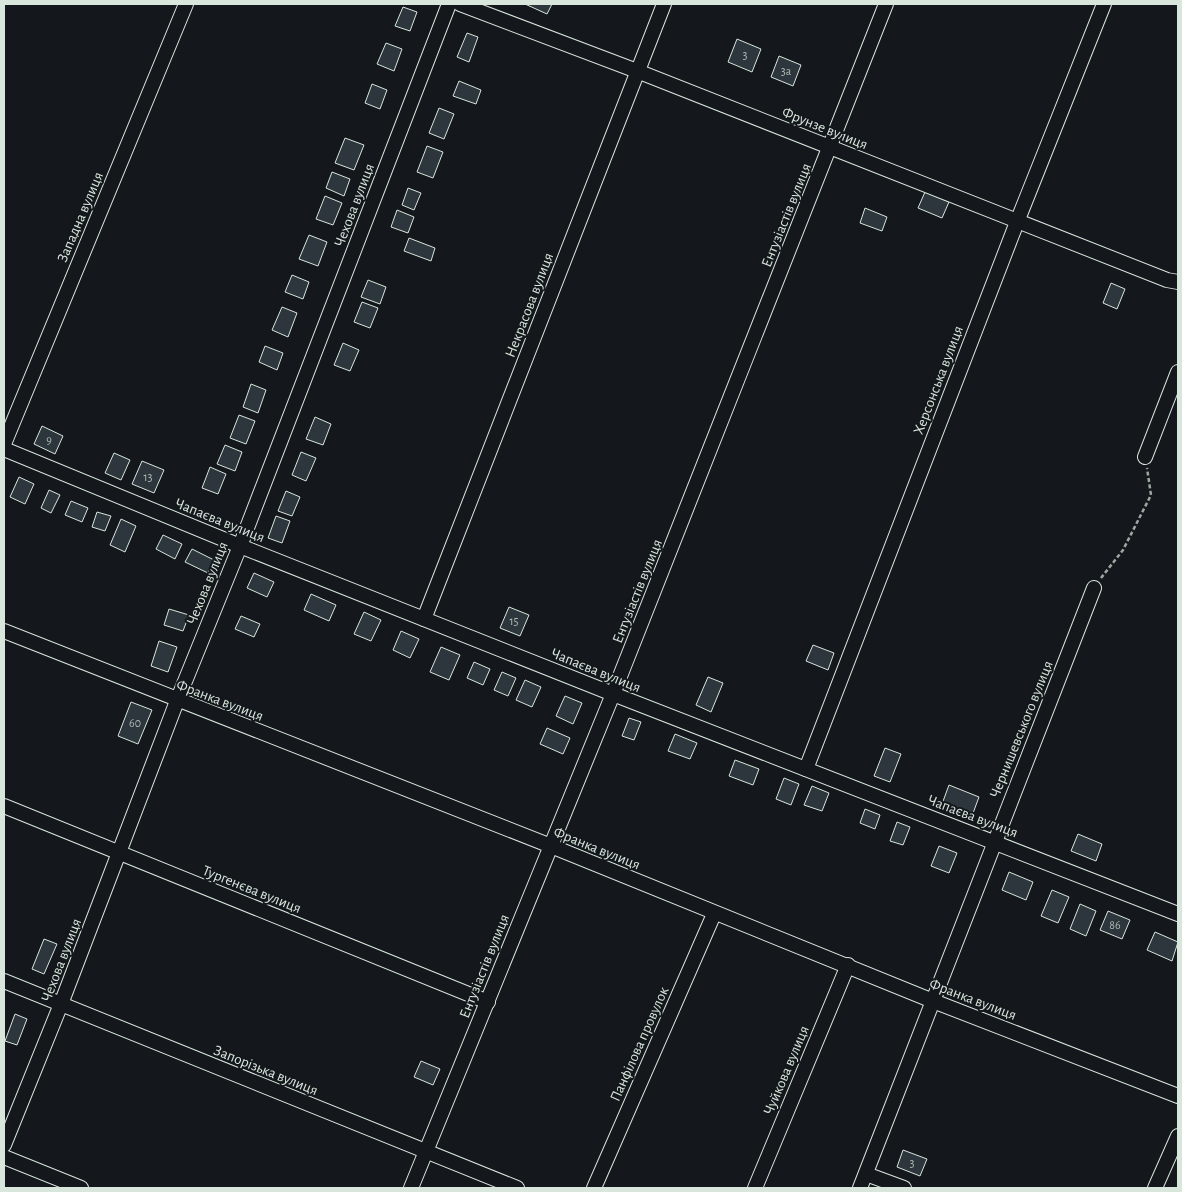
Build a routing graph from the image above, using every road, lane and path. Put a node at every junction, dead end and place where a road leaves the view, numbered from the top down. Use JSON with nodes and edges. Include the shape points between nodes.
{"nodes":[{"id":1,"x":186,"y":4,"type":"edge"},
{"id":2,"x":449,"y":4,"type":"edge"},
{"id":3,"x":460,"y":4,"type":"edge"},
{"id":4,"x":664,"y":4,"type":"edge"},
{"id":5,"x":886,"y":4,"type":"edge"},
{"id":6,"x":1104,"y":4,"type":"edge"},
{"id":7,"x":637,"y":71,"type":"junction"},
{"id":8,"x":831,"y":147,"type":"junction"},
{"id":9,"x":1017,"y":222,"type":"junction"},
{"id":10,"x":1178,"y":282,"type":"edge"},
{"id":11,"x":1178,"y":372,"type":"edge"},
{"id":12,"x":4,"y":444,"type":"edge"},
{"id":13,"x":4,"y":449,"type":"edge"},
{"id":14,"x":1145,"y":457,"type":"joint"},
{"id":15,"x":240,"y":546,"type":"junction"},
{"id":16,"x":1094,"y":588,"type":"joint"},
{"id":17,"x":424,"y":619,"type":"junction"},
{"id":18,"x":4,"y":631,"type":"edge"},
{"id":19,"x":613,"y":694,"type":"junction"},
{"id":20,"x":177,"y":701,"type":"junction"},
{"id":21,"x":806,"y":769,"type":"junction"},
{"id":22,"x":4,"y":806,"type":"edge"},
{"id":23,"x":994,"y":841,"type":"junction"},
{"id":24,"x":550,"y":846,"type":"junction"},
{"id":25,"x":120,"y":853,"type":"junction"},
{"id":26,"x":714,"y":914,"type":"junction"},
{"id":27,"x":1178,"y":914,"type":"edge"},
{"id":28,"x":848,"y":965,"type":"junction"},
{"id":29,"x":4,"y":981,"type":"edge"},
{"id":30,"x":933,"y":1001,"type":"junction"},
{"id":31,"x":488,"y":1002,"type":"junction"},
{"id":32,"x":61,"y":1004,"type":"junction"},
{"id":33,"x":1178,"y":1096,"type":"edge"},
{"id":34,"x":1178,"y":1136,"type":"edge"},
{"id":35,"x":4,"y":1145,"type":"edge"},
{"id":36,"x":425,"y":1152,"type":"junction"},
{"id":37,"x":4,"y":1157,"type":"edge"},
{"id":38,"x":866,"y":1174,"type":"junction"},
{"id":39,"x":81,"y":1188,"type":"edge"},
{"id":40,"x":411,"y":1188,"type":"edge"},
{"id":41,"x":517,"y":1188,"type":"edge"},
{"id":42,"x":594,"y":1188,"type":"edge"},
{"id":43,"x":755,"y":1188,"type":"edge"},
{"id":44,"x":860,"y":1188,"type":"edge"},
{"id":45,"x":904,"y":1188,"type":"edge"},
{"id":46,"x":1155,"y":1188,"type":"edge"}],
"edges":[{"from":1,"to":12,"type":"street","name":"Западна вулиця"},
{"from":2,"to":15,"type":"street","name":"Чехова вулиця"},
{"from":3,"to":7,"type":"street","name":"Фрунзе вулиця"},
{"from":4,"to":7,"type":"street","name":"Некрасова вулиця"},
{"from":5,"to":8,"type":"street","name":"Ентузіастів вулиця"},
{"from":6,"to":9,"type":"street","name":"Херсонська вулиця"},
{"from":7,"to":8,"type":"street","name":"Фрунзе вулиця"},
{"from":7,"to":17,"type":"street","name":"Некрасова вулиця"},
{"from":8,"to":9,"type":"street","name":"Фрунзе вулиця"},
{"from":8,"to":19,"type":"street","name":"Ентузіастів вулиця"},
{"from":9,"to":10,"type":"street","name":"Фрунзе вулиця"},
{"from":9,"to":21,"type":"street","name":"Херсонська вулиця"},
{"from":11,"to":14,"type":"street"},
{"from":13,"to":15,"type":"street","name":"Чапаєва вулиця"},
{"from":14,"to":16,"type":"path","via":[[1151,495],[1123,550]]},
{"from":15,"to":17,"type":"street","name":"Чапаєва вулиця"},
{"from":15,"to":20,"type":"street","name":"Чехова вулиця"},
{"from":16,"to":23,"type":"street","name":"Чернишевського вулиця"},
{"from":17,"to":19,"type":"street","name":"Чапаєва вулиця"},
{"from":18,"to":20,"type":"street","name":"Франка вулиця"},
{"from":19,"to":21,"type":"street","name":"Чапаєва вулиця"},
{"from":19,"to":24,"type":"street","name":"Ентузіастів вулиця"},
{"from":20,"to":24,"type":"street","name":"Франка вулиця"},
{"from":20,"to":25,"type":"street","name":"Чехова вулиця"},
{"from":21,"to":23,"type":"street","name":"Чапаєва вулиця"},
{"from":22,"to":25,"type":"street","name":"Тургенєва вулиця"},
{"from":23,"to":27,"type":"street","name":"Чапаєва вулиця"},
{"from":23,"to":30,"type":"street","name":"Чернишевського вулиця"},
{"from":24,"to":26,"type":"street","name":"Франка вулиця"},
{"from":24,"to":31,"type":"street","name":"Ентузіастів вулиця"},
{"from":25,"to":31,"type":"street","name":"Тургенєва вулиця"},
{"from":25,"to":32,"type":"street","name":"Чехова вулиця"},
{"from":26,"to":28,"type":"street","name":"Франка вулиця"},
{"from":26,"to":42,"type":"street","name":"Панфілова провулок"},
{"from":28,"to":30,"type":"street","name":"Франка вулиця"},
{"from":28,"to":43,"type":"street","name":"Чуйкова вулиця"},
{"from":29,"to":32,"type":"street","name":"Запорізька вулиця"},
{"from":30,"to":33,"type":"street","name":"Франка вулиця"},
{"from":30,"to":38,"type":"street","name":"Чернишевського вулиця"},
{"from":31,"to":36,"type":"street","name":"Ентузіастів вулиця"},
{"from":32,"to":35,"type":"street","name":"Чехова вулиця"},
{"from":32,"to":36,"type":"street","name":"Запорізька вулиця"},
{"from":34,"to":46,"type":"street"},
{"from":36,"to":40,"type":"street","name":"Ентузіастів вулиця"},
{"from":36,"to":41,"type":"street","name":"Запорізька вулиця"},
{"from":37,"to":39,"type":"street"},
{"from":38,"to":44,"type":"street","name":"Чернишевського вулиця"},
{"from":38,"to":45,"type":"street"}]}
